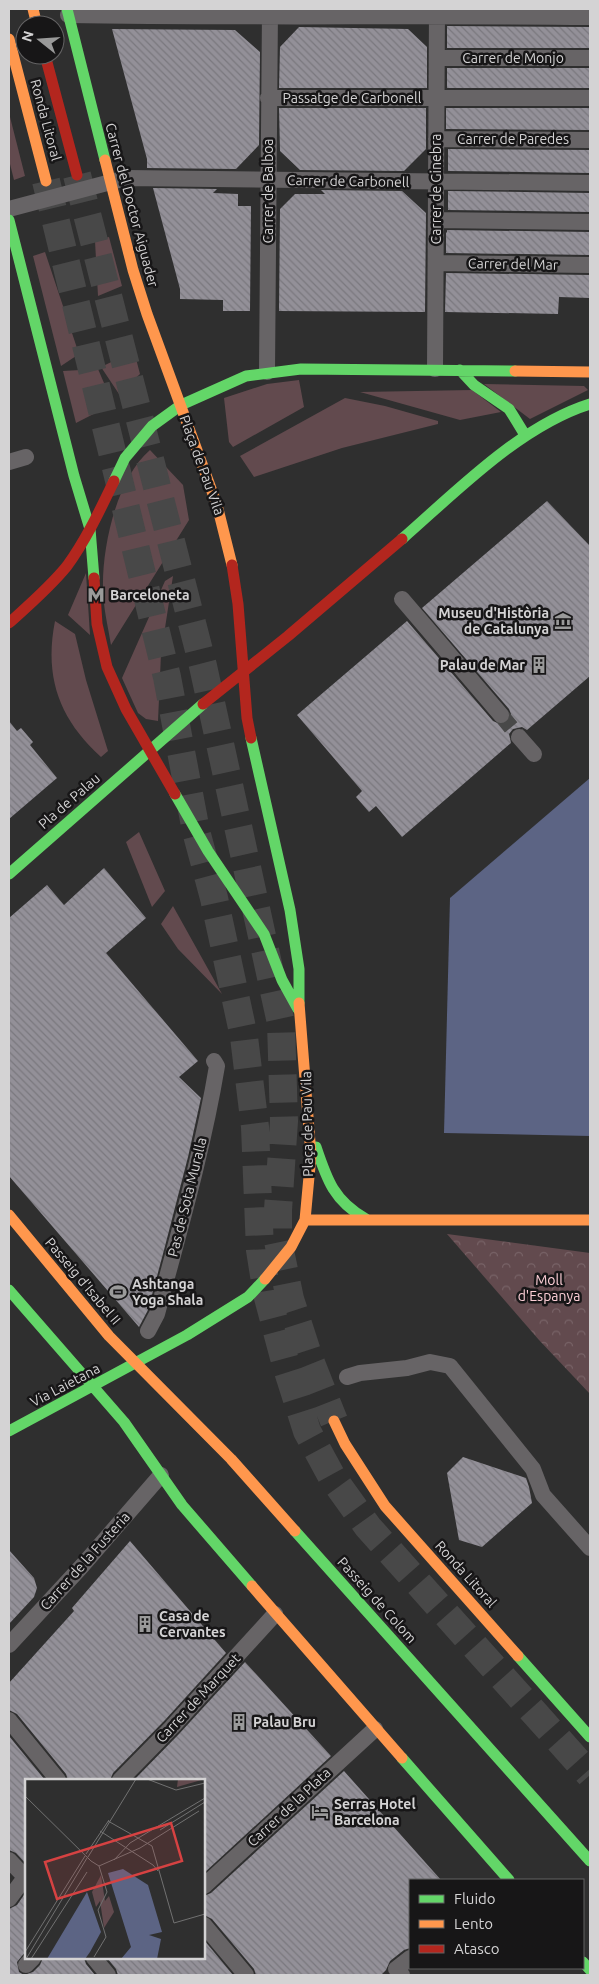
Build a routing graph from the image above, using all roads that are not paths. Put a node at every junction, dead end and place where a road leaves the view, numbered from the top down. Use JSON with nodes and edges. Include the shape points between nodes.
{"nodes":[{"id":1,"x":67,"y":12,"type":"edge"},
{"id":2,"x":437,"y":12,"type":"edge"},
{"id":3,"x":270,"y":13,"type":"edge"},
{"id":4,"x":590,"y":17,"type":"edge"},
{"id":5,"x":9,"y":39,"type":"edge"},
{"id":6,"x":436,"y":58,"type":"junction"},
{"id":7,"x":590,"y":58,"type":"edge"},
{"id":8,"x":48,"y":65,"type":"edge"},
{"id":9,"x":268,"y":98,"type":"junction"},
{"id":10,"x":436,"y":98,"type":"junction"},
{"id":11,"x":590,"y":98,"type":"edge"},
{"id":12,"x":436,"y":139,"type":"junction"},
{"id":13,"x":590,"y":140,"type":"edge"},
{"id":14,"x":77,"y":175,"type":"tunnel mouth"},
{"id":15,"x":268,"y":179,"type":"junction"},
{"id":16,"x":46,"y":181,"type":"tunnel mouth"},
{"id":17,"x":110,"y":182,"type":"junction"},
{"id":18,"x":436,"y":183,"type":"junction"},
{"id":19,"x":590,"y":183,"type":"edge"},
{"id":20,"x":9,"y":210,"type":"edge"},
{"id":21,"x":9,"y":220,"type":"edge"},
{"id":22,"x":436,"y":220,"type":"junction"},
{"id":23,"x":590,"y":222,"type":"edge"},
{"id":24,"x":436,"y":264,"type":"junction"},
{"id":25,"x":590,"y":265,"type":"edge"},
{"id":26,"x":435,"y":369,"type":"junction"},
{"id":27,"x":460,"y":370,"type":"junction"},
{"id":28,"x":267,"y":372,"type":"junction"},
{"id":29,"x":590,"y":372,"type":"edge"},
{"id":30,"x":590,"y":404,"type":"edge"},
{"id":31,"x":181,"y":405,"type":"junction"},
{"id":32,"x":524,"y":435,"type":"junction"},
{"id":33,"x":26,"y":457,"type":"dead end"},
{"id":34,"x":9,"y":462,"type":"edge"},
{"id":35,"x":90,"y":529,"type":"junction"},
{"id":36,"x":402,"y":599,"type":"dead end"},
{"id":37,"x":9,"y":623,"type":"edge"},
{"id":38,"x":242,"y":674,"type":"junction"},
{"id":39,"x":501,"y":714,"type":"tunnel mouth"},
{"id":40,"x":519,"y":737,"type":"tunnel mouth"},
{"id":41,"x":149,"y":751,"type":"junction"},
{"id":42,"x":534,"y":754,"type":"dead end"},
{"id":43,"x":9,"y":874,"type":"edge"},
{"id":44,"x":299,"y":1011,"type":"junction"},
{"id":45,"x":214,"y":1061,"type":"dead end"},
{"id":46,"x":310,"y":1131,"type":"junction"},
{"id":47,"x":9,"y":1215,"type":"edge"},
{"id":48,"x":366,"y":1219,"type":"junction"},
{"id":49,"x":305,"y":1220,"type":"junction"},
{"id":50,"x":590,"y":1220,"type":"edge"},
{"id":51,"x":9,"y":1290,"type":"edge"},
{"id":52,"x":148,"y":1331,"type":"dead end"},
{"id":53,"x":135,"y":1364,"type":"junction"},
{"id":54,"x":347,"y":1377,"type":"dead end"},
{"id":55,"x":91,"y":1386,"type":"junction"},
{"id":56,"x":334,"y":1421,"type":"tunnel mouth"},
{"id":57,"x":9,"y":1431,"type":"edge"},
{"id":58,"x":161,"y":1475,"type":"junction"},
{"id":59,"x":590,"y":1548,"type":"edge"},
{"id":60,"x":275,"y":1614,"type":"junction"},
{"id":61,"x":9,"y":1645,"type":"edge"},
{"id":62,"x":9,"y":1720,"type":"edge"},
{"id":63,"x":375,"y":1729,"type":"junction"},
{"id":64,"x":590,"y":1737,"type":"edge"},
{"id":65,"x":57,"y":1779,"type":"edge"},
{"id":66,"x":121,"y":1779,"type":"edge"},
{"id":67,"x":9,"y":1860,"type":"edge"},
{"id":68,"x":590,"y":1861,"type":"edge"},
{"id":69,"x":25,"y":1876,"type":"edge"},
{"id":70,"x":25,"y":1878,"type":"edge"},
{"id":71,"x":508,"y":1879,"type":"edge"},
{"id":72,"x":205,"y":1885,"type":"edge"},
{"id":73,"x":9,"y":1899,"type":"edge"},
{"id":74,"x":205,"y":1926,"type":"edge"},
{"id":75,"x":95,"y":1959,"type":"edge"},
{"id":76,"x":409,"y":1959,"type":"edge"},
{"id":77,"x":399,"y":1972,"type":"edge"},
{"id":78,"x":108,"y":1975,"type":"edge"},
{"id":79,"x":246,"y":1975,"type":"edge"}],
"edges":[{"from":1,"to":3,"type":"street"},
{"from":1,"to":17,"type":"main road","name":"Carrer del Doctor Aiguader"},
{"from":2,"to":3,"type":"street"},
{"from":2,"to":4,"type":"street"},
{"from":2,"to":6,"type":"street","name":"Carrer de Ginebra"},
{"from":3,"to":9,"type":"street","name":"Carrer de Balboa"},
{"from":5,"to":16,"type":"main road","name":"Ronda Litoral"},
{"from":6,"to":7,"type":"street","name":"Carrer de Monjo"},
{"from":6,"to":10,"type":"street","name":"Carrer de Ginebra"},
{"from":8,"to":14,"type":"main road","name":"Ronda Litoral"},
{"from":9,"to":10,"type":"street","name":"Passatge de Carbonell"},
{"from":9,"to":15,"type":"street","name":"Carrer de Balboa"},
{"from":10,"to":11,"type":"street","name":"Passatge de Carbonell"},
{"from":10,"to":12,"type":"street","name":"Carrer de Ginebra"},
{"from":12,"to":13,"type":"street","name":"Carrer de Paredes"},
{"from":12,"to":18,"type":"street","name":"Carrer de Ginebra"},
{"from":15,"to":17,"type":"street","name":"Carrer de Carbonell","via":[[126,178]]},
{"from":15,"to":18,"type":"street","name":"Carrer de Carbonell"},
{"from":15,"to":28,"type":"street","name":"Carrer de Balboa"},
{"from":17,"to":20,"type":"street","name":"Carrer de Carbonell"},
{"from":17,"to":31,"type":"main road","name":"Carrer del Doctor Aiguader","via":[[139,291]]},
{"from":18,"to":19,"type":"street","name":"Carrer de Carbonell"},
{"from":18,"to":22,"type":"street","name":"Carrer de Ginebra"},
{"from":21,"to":35,"type":"main road"},
{"from":22,"to":23,"type":"street"},
{"from":22,"to":24,"type":"street","name":"Carrer de Ginebra"},
{"from":24,"to":25,"type":"street","name":"Carrer del Mar"},
{"from":24,"to":26,"type":"street","name":"Carrer de Ginebra"},
{"from":26,"to":27,"type":"main road"},
{"from":26,"to":28,"type":"main road"},
{"from":27,"to":29,"type":"main road"},
{"from":27,"to":32,"type":"main road","via":[[474,385],[509,409]]},
{"from":28,"to":31,"type":"main road","via":[[246,376]]},
{"from":30,"to":32,"type":"main road"},
{"from":31,"to":35,"type":"main road","name":"Plaça de Pau Vila","via":[[152,426],[125,458]]},
{"from":31,"to":38,"type":"main road","name":"Plaça de Pau Vila","via":[[225,531],[235,580]]},
{"from":32,"to":38,"type":"main road"},
{"from":33,"to":34,"type":"street"},
{"from":35,"to":37,"type":"main road","via":[[53,581]]},
{"from":35,"to":41,"type":"main road","name":"Plaça de Pau Vila","via":[[96,624],[107,667]]},
{"from":36,"to":39,"type":"street"},
{"from":38,"to":41,"type":"main road"},
{"from":38,"to":44,"type":"main road","name":"Plaça de Pau Vila","via":[[254,754],[290,910],[299,969]]},
{"from":40,"to":42,"type":"street"},
{"from":41,"to":43,"type":"main road","name":"Pla de Palau"},
{"from":41,"to":44,"type":"main road","name":"Plaça de Pau Vila","via":[[208,851],[264,934],[282,980]]},
{"from":44,"to":46,"type":"main road","name":"Plaça de Pau Vila"},
{"from":45,"to":52,"type":"street","name":"Pas de Sota Muralla","via":[[217,1066],[210,1104],[188,1198],[157,1314]]},
{"from":46,"to":48,"type":"main road","via":[[333,1193]]},
{"from":46,"to":49,"type":"main road","name":"Plaça de Pau Vila"},
{"from":47,"to":53,"type":"main road","name":"Passeig d'Isabel II"},
{"from":48,"to":49,"type":"main road"},
{"from":48,"to":50,"type":"main road"},
{"from":49,"to":53,"type":"main road","name":"Plaça de Pau Vila","via":[[291,1247],[248,1297]]},
{"from":51,"to":55,"type":"main road"},
{"from":53,"to":55,"type":"main road","name":"Via Laietana"},
{"from":53,"to":68,"type":"main road","name":"Passeig de Colom","via":[[231,1459]]},
{"from":54,"to":59,"type":"street","via":[[430,1362],[450,1366],[533,1469],[543,1495]]},
{"from":55,"to":57,"type":"main road","name":"Via Laietana"},
{"from":55,"to":58,"type":"main road","via":[[124,1422]]},
{"from":56,"to":64,"type":"main road","name":"Ronda Litoral","via":[[385,1506]]},
{"from":58,"to":60,"type":"main road","via":[[182,1505]]},
{"from":58,"to":61,"type":"street","name":"Carrer de la Fusteria"},
{"from":60,"to":63,"type":"main road"},
{"from":60,"to":66,"type":"street","name":"Carrer de Marquet"},
{"from":62,"to":65,"type":"street"},
{"from":63,"to":71,"type":"main road"},
{"from":63,"to":72,"type":"street","name":"Carrer de la Plata"},
{"from":67,"to":69,"type":"street"},
{"from":70,"to":73,"type":"street"},
{"from":74,"to":79,"type":"street"},
{"from":75,"to":78,"type":"street"},
{"from":76,"to":77,"type":"street"}]}
